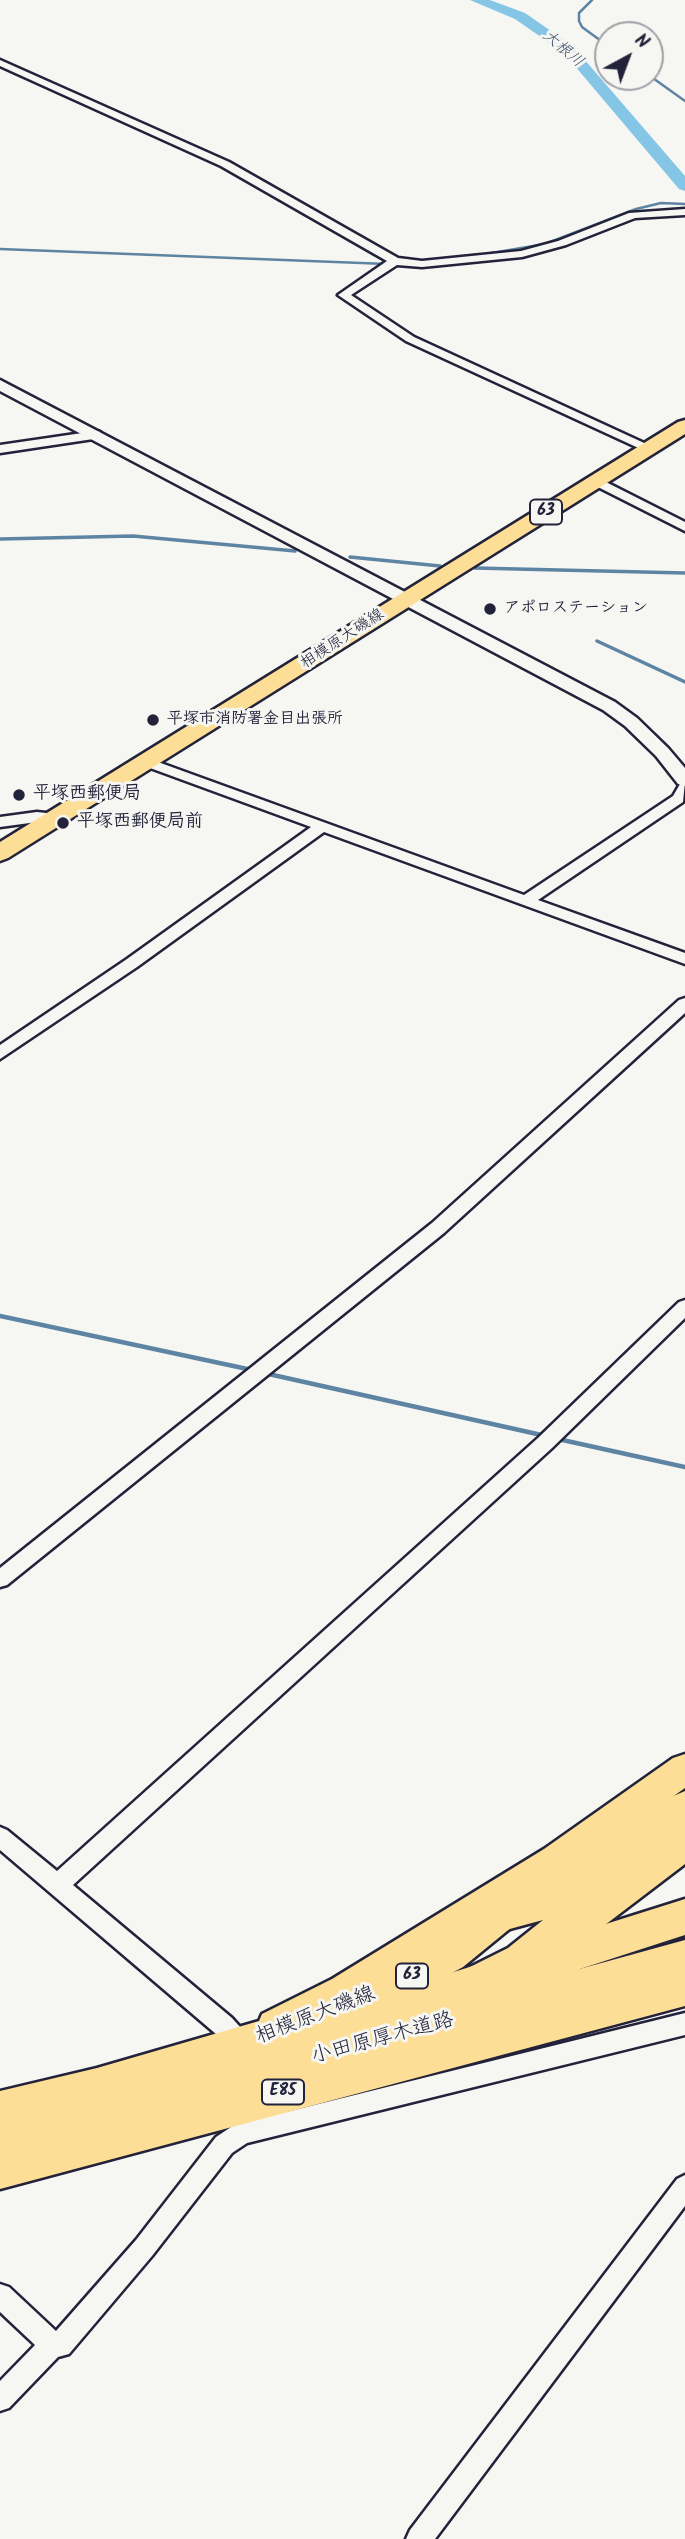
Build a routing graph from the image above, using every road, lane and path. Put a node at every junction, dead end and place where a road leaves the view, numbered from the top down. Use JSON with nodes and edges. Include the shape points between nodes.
{"nodes":[{"id":1,"x":0,"y":63,"type":"edge"},
{"id":2,"x":685,"y":212,"type":"edge"},
{"id":3,"x":395,"y":261,"type":"junction"},
{"id":4,"x":0,"y":385,"type":"edge"},
{"id":5,"x":685,"y":426,"type":"edge"},
{"id":6,"x":96,"y":435,"type":"junction"},
{"id":7,"x":649,"y":448,"type":"junction"},
{"id":8,"x":0,"y":450,"type":"edge"},
{"id":9,"x":596,"y":481,"type":"junction"},
{"id":10,"x":685,"y":527,"type":"edge"},
{"id":11,"x":406,"y":599,"type":"junction"},
{"id":12,"x":147,"y":762,"type":"junction"},
{"id":13,"x":685,"y":780,"type":"edge"},
{"id":14,"x":685,"y":787,"type":"edge"},
{"id":15,"x":55,"y":819,"type":"junction"},
{"id":16,"x":0,"y":822,"type":"edge"},
{"id":17,"x":321,"y":826,"type":"junction"},
{"id":18,"x":0,"y":853,"type":"edge"},
{"id":19,"x":525,"y":901,"type":"junction"},
{"id":20,"x":685,"y":959,"type":"edge"},
{"id":21,"x":685,"y":1004,"type":"edge"},
{"id":22,"x":0,"y":1053,"type":"edge"},
{"id":23,"x":685,"y":1307,"type":"edge"},
{"id":24,"x":0,"y":1579,"type":"edge"},
{"id":25,"x":685,"y":1769,"type":"edge"},
{"id":26,"x":685,"y":1810,"type":"edge"},
{"id":27,"x":0,"y":1837,"type":"edge"},
{"id":28,"x":685,"y":1840,"type":"edge"},
{"id":29,"x":556,"y":1860,"type":"junction"},
{"id":30,"x":57,"y":1885,"type":"junction"},
{"id":31,"x":506,"y":1910,"type":"junction"},
{"id":32,"x":685,"y":1917,"type":"edge"},
{"id":33,"x":685,"y":1945,"type":"edge"},
{"id":34,"x":685,"y":1960,"type":"edge"},
{"id":35,"x":483,"y":1983,"type":"junction"},
{"id":36,"x":685,"y":1987,"type":"edge"},
{"id":37,"x":345,"y":1991,"type":"junction"},
{"id":38,"x":685,"y":2002,"type":"edge"},
{"id":39,"x":562,"y":2006,"type":"junction"},
{"id":40,"x":685,"y":2024,"type":"edge"},
{"id":41,"x":279,"y":2036,"type":"junction"},
{"id":42,"x":241,"y":2045,"type":"junction"},
{"id":43,"x":0,"y":2109,"type":"edge"},
{"id":44,"x":0,"y":2143,"type":"edge"},
{"id":45,"x":0,"y":2169,"type":"edge"},
{"id":46,"x":685,"y":2187,"type":"edge"},
{"id":47,"x":0,"y":2296,"type":"edge"},
{"id":48,"x":53,"y":2346,"type":"junction"},
{"id":49,"x":0,"y":2399,"type":"edge"},
{"id":50,"x":419,"y":2539,"type":"edge"}],
"edges":[{"from":1,"to":3,"type":"street","via":[[225,164]]},
{"from":2,"to":3,"type":"street","via":[[633,215],[522,254],[422,264]]},
{"from":3,"to":7,"type":"street","via":[[344,295],[410,339]]},
{"from":4,"to":6,"type":"street"},
{"from":5,"to":7,"type":"main road","name":"相模原大磯線","number":"63"},
{"from":6,"to":8,"type":"street"},
{"from":6,"to":11,"type":"street"},
{"from":7,"to":9,"type":"main road","name":"相模原大磯線","number":"63"},
{"from":9,"to":10,"type":"street"},
{"from":9,"to":11,"type":"main road","name":"相模原大磯線","number":"63"},
{"from":11,"to":12,"type":"main road","name":"相模原大磯線","number":"63"},
{"from":11,"to":13,"type":"street","via":[[609,706],[662,752]]},
{"from":12,"to":15,"type":"main road","name":"相模原大磯線","number":"63"},
{"from":12,"to":17,"type":"street"},
{"from":14,"to":19,"type":"street","via":[[678,799]]},
{"from":15,"to":16,"type":"street"},
{"from":15,"to":18,"type":"main road","name":"相模原大磯線","number":"63"},
{"from":17,"to":19,"type":"street"},
{"from":17,"to":22,"type":"street"},
{"from":19,"to":20,"type":"street"},
{"from":21,"to":24,"type":"street","via":[[438,1228]]},
{"from":23,"to":30,"type":"street","via":[[545,1443]]},
{"from":25,"to":29,"type":"main road","name":"相模原大磯線","number":"63"},
{"from":26,"to":31,"type":"highway","via":[[576,1887]]},
{"from":27,"to":30,"type":"street"},
{"from":28,"to":35,"type":"highway","via":[[523,1962]]},
{"from":29,"to":31,"type":"main road","name":"相模原大磯線","number":"63"},
{"from":29,"to":37,"type":"main road","name":"相模原大磯線","number":"63"},
{"from":30,"to":42,"type":"street"},
{"from":31,"to":37,"type":"main road","number":"63","via":[[482,1917],[396,1969]]},
{"from":31,"to":41,"type":"main road","name":"相模原大磯線","number":"63","via":[[451,1955],[355,2007]]},
{"from":32,"to":35,"type":"highway"},
{"from":33,"to":39,"type":"highway"},
{"from":34,"to":39,"type":"highway","name":"小田原厚木道路","number":"E85"},
{"from":35,"to":41,"type":"highway","via":[[365,2020]]},
{"from":36,"to":39,"type":"highway","name":"小田原厚木道路","number":"E85"},
{"from":37,"to":42,"type":"main road","name":"相模原大磯線","number":"63"},
{"from":38,"to":39,"type":"highway"},
{"from":39,"to":44,"type":"highway","name":"小田原厚木道路","number":"E85"},
{"from":39,"to":45,"type":"highway","name":"小田原厚木道路","number":"E85"},
{"from":40,"to":48,"type":"street","via":[[242,2133],[225,2145],[144,2248],[60,2345]]},
{"from":41,"to":42,"type":"main road","name":"相模原大磯線","number":"63"},
{"from":42,"to":43,"type":"main road","name":"相模原大磯線","number":"63"},
{"from":46,"to":50,"type":"street"},
{"from":47,"to":48,"type":"street"},
{"from":48,"to":49,"type":"street"}]}
